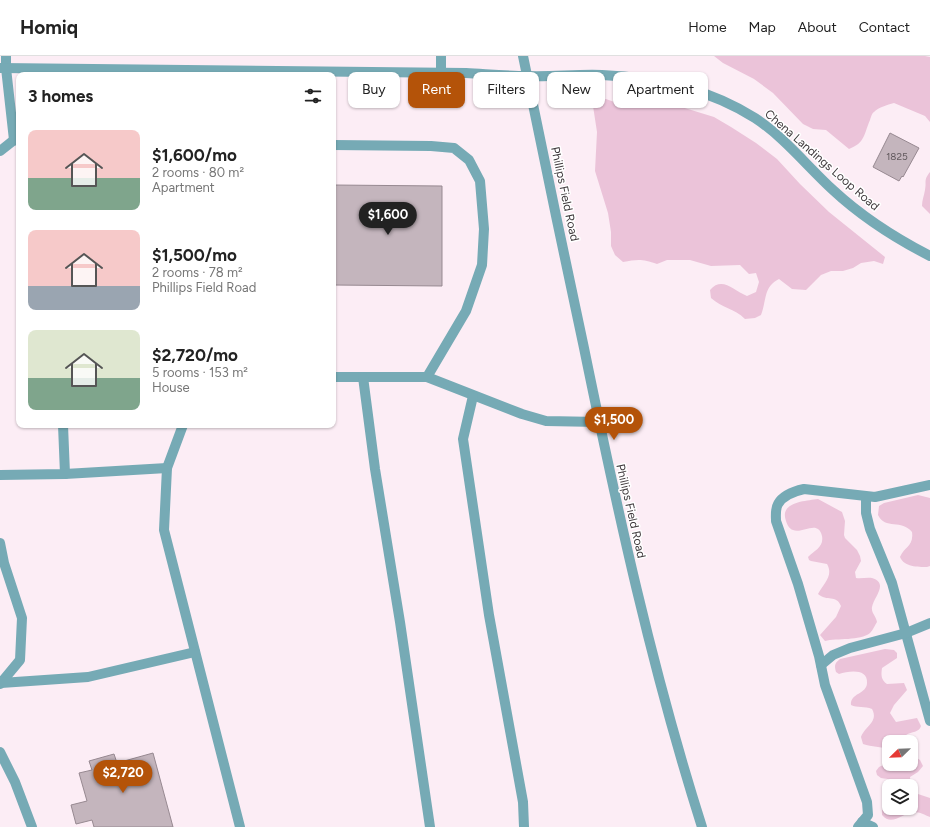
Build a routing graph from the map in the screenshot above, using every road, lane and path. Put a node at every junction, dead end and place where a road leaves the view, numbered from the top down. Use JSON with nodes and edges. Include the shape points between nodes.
{"nodes":[{"id":1,"x":6,"y":56,"type":"edge"},
{"id":2,"x":441,"y":56,"type":"edge"},
{"id":3,"x":523,"y":56,"type":"edge"},
{"id":4,"x":3,"y":68,"type":"edge"},
{"id":5,"x":441,"y":72,"type":"edge"},
{"id":6,"x":526,"y":72,"type":"edge"},
{"id":7,"x":408,"y":73,"type":"edge"},
{"id":8,"x":539,"y":76,"type":"edge"},
{"id":9,"x":534,"y":108,"type":"edge"},
{"id":10,"x":16,"y":136,"type":"edge"},
{"id":11,"x":16,"y":142,"type":"edge"},
{"id":12,"x":336,"y":145,"type":"edge"},
{"id":13,"x":0,"y":151,"type":"edge"},
{"id":14,"x":930,"y":256,"type":"edge"},
{"id":15,"x":336,"y":377,"type":"edge"},
{"id":16,"x":362,"y":377,"type":"junction"},
{"id":17,"x":427,"y":377,"type":"junction"},
{"id":18,"x":473,"y":396,"type":"junction"},
{"id":19,"x":599,"y":422,"type":"junction"},
{"id":20,"x":63,"y":428,"type":"edge"},
{"id":21,"x":182,"y":428,"type":"edge"},
{"id":22,"x":166,"y":468,"type":"junction"},
{"id":23,"x":65,"y":474,"type":"junction"},
{"id":24,"x":0,"y":475,"type":"edge"},
{"id":25,"x":930,"y":485,"type":"edge"},
{"id":26,"x":866,"y":497,"type":"junction"},
{"id":27,"x":0,"y":543,"type":"edge"},
{"id":28,"x":930,"y":623,"type":"edge"},
{"id":29,"x":906,"y":633,"type":"junction"},
{"id":30,"x":195,"y":652,"type":"junction"},
{"id":31,"x":821,"y":665,"type":"junction"},
{"id":32,"x":0,"y":683,"type":"edge"},
{"id":33,"x":930,"y":721,"type":"edge"},
{"id":34,"x":0,"y":752,"type":"edge"},
{"id":35,"x":860,"y":824,"type":"edge"},
{"id":36,"x":32,"y":827,"type":"edge"},
{"id":37,"x":240,"y":827,"type":"edge"},
{"id":38,"x":430,"y":827,"type":"edge"},
{"id":39,"x":524,"y":827,"type":"edge"},
{"id":40,"x":702,"y":827,"type":"edge"},
{"id":41,"x":873,"y":827,"type":"edge"}],
"edges":[{"from":1,"to":4,"type":"street"},
{"from":2,"to":5,"type":"street"},
{"from":3,"to":6,"type":"street","name":"Phillips Field Road"},
{"from":4,"to":7,"type":"street","name":"Chena Landings Loop Road"},
{"from":4,"to":10,"type":"street"},
{"from":8,"to":14,"type":"street","name":"Chena Landings Loop Road","via":[[601,75],[646,78],[679,85],[728,103],[774,132],[858,212]]},
{"from":9,"to":19,"type":"street","name":"Phillips Field Road"},
{"from":11,"to":13,"type":"street"},
{"from":12,"to":17,"type":"street","via":[[454,148],[469,160],[480,181],[484,229],[482,265],[466,311]]},
{"from":15,"to":16,"type":"street"},
{"from":16,"to":17,"type":"street"},
{"from":16,"to":38,"type":"street"},
{"from":17,"to":18,"type":"street"},
{"from":18,"to":19,"type":"street","via":[[546,421]]},
{"from":18,"to":39,"type":"street","via":[[463,439]]},
{"from":19,"to":40,"type":"street","name":"Phillips Field Road","via":[[651,650]]},
{"from":20,"to":23,"type":"street"},
{"from":21,"to":22,"type":"street"},
{"from":22,"to":23,"type":"street"},
{"from":22,"to":30,"type":"street","via":[[164,530]]},
{"from":23,"to":24,"type":"street"},
{"from":25,"to":26,"type":"street"},
{"from":26,"to":29,"type":"street","via":[[870,529],[892,583]]},
{"from":26,"to":31,"type":"street","via":[[804,489],[792,492],[778,504],[776,510],[776,521],[798,584]]},
{"from":27,"to":32,"type":"street","via":[[22,618],[20,660]]},
{"from":28,"to":29,"type":"street"},
{"from":29,"to":31,"type":"street","via":[[850,648],[833,655]]},
{"from":29,"to":33,"type":"street"},
{"from":30,"to":32,"type":"street","via":[[88,677]]},
{"from":30,"to":37,"type":"street"},
{"from":31,"to":35,"type":"street","via":[[825,685],[867,802],[868,815]]},
{"from":34,"to":36,"type":"street","via":[[15,782]]},
{"from":35,"to":41,"type":"street"}]}
